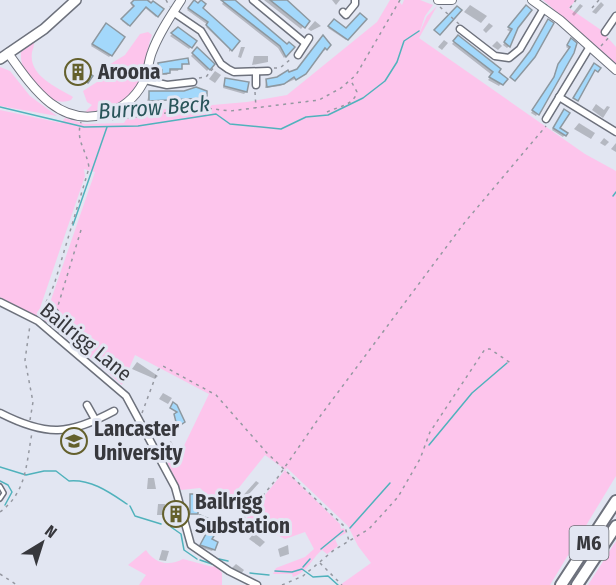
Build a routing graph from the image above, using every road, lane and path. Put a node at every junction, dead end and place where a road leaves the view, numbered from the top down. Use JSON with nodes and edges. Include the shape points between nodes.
{"nodes":[{"id":1,"x":76,"y":0,"type":"edge"},
{"id":2,"x":181,"y":0,"type":"edge"},
{"id":3,"x":253,"y":0,"type":"edge"},
{"id":4,"x":355,"y":0,"type":"edge"},
{"id":5,"x":400,"y":0,"type":"edge"},
{"id":6,"x":439,"y":0,"type":"edge"},
{"id":7,"x":452,"y":0,"type":"edge"},
{"id":8,"x":532,"y":0,"type":"edge"},
{"id":9,"x":576,"y":0,"type":"edge"},
{"id":10,"x":599,"y":0,"type":"edge"},
{"id":11,"x":544,"y":8,"type":"junction"},
{"id":12,"x":570,"y":8,"type":"dead end"},
{"id":13,"x":592,"y":8,"type":"dead end"},
{"id":14,"x":172,"y":12,"type":"junction"},
{"id":15,"x":343,"y":12,"type":"dead end"},
{"id":16,"x":616,"y":16,"type":"edge"},
{"id":17,"x":460,"y":29,"type":"joint"},
{"id":18,"x":604,"y":32,"type":"joint"},
{"id":19,"x":592,"y":50,"type":"junction"},
{"id":20,"x":298,"y":55,"type":"joint"},
{"id":21,"x":4,"y":56,"type":"edge"},
{"id":22,"x":219,"y":60,"type":"junction"},
{"id":23,"x":616,"y":70,"type":"edge"},
{"id":24,"x":268,"y":71,"type":"joint"},
{"id":25,"x":256,"y":72,"type":"junction"},
{"id":26,"x":188,"y":74,"type":"dead end"},
{"id":27,"x":145,"y":80,"type":"junction"},
{"id":28,"x":351,"y":80,"type":"junction"},
{"id":29,"x":190,"y":82,"type":"junction"},
{"id":30,"x":256,"y":85,"type":"joint"},
{"id":31,"x":559,"y":97,"type":"junction"},
{"id":32,"x":256,"y":109,"type":"junction"},
{"id":33,"x":327,"y":112,"type":"dead end"},
{"id":34,"x":546,"y":119,"type":"joint"},
{"id":35,"x":112,"y":120,"type":"dead end"},
{"id":36,"x":81,"y":121,"type":"dead end"},
{"id":37,"x":616,"y":132,"type":"edge"},
{"id":38,"x":81,"y":230,"type":"dead end"},
{"id":39,"x":0,"y":302,"type":"edge"},
{"id":40,"x":35,"y":320,"type":"junction"},
{"id":41,"x":78,"y":354,"type":"junction"},
{"id":42,"x":512,"y":364,"type":"dead end"},
{"id":43,"x":87,"y":405,"type":"dead end"},
{"id":44,"x":114,"y":411,"type":"dead end"},
{"id":45,"x":0,"y":413,"type":"edge"},
{"id":46,"x":137,"y":417,"type":"junction"},
{"id":47,"x":96,"y":421,"type":"junction"},
{"id":48,"x":31,"y":422,"type":"dead end"},
{"id":49,"x":29,"y":430,"type":"dead end"},
{"id":50,"x":285,"y":467,"type":"junction"},
{"id":51,"x":0,"y":486,"type":"edge"},
{"id":52,"x":0,"y":499,"type":"edge"},
{"id":53,"x":616,"y":501,"type":"edge"},
{"id":54,"x":0,"y":512,"type":"edge"},
{"id":55,"x":237,"y":523,"type":"dead end"},
{"id":56,"x":616,"y":526,"type":"edge"},
{"id":57,"x":349,"y":542,"type":"junction"},
{"id":58,"x":320,"y":562,"type":"junction"},
{"id":59,"x":0,"y":574,"type":"edge"},
{"id":60,"x":17,"y":585,"type":"edge"},
{"id":61,"x":257,"y":585,"type":"edge"},
{"id":62,"x":282,"y":585,"type":"edge"},
{"id":63,"x":342,"y":585,"type":"edge"},
{"id":64,"x":561,"y":585,"type":"edge"},
{"id":65,"x":577,"y":585,"type":"edge"}],
"edges":[{"from":1,"to":21,"type":"main road","via":[[44,29]]},
{"from":2,"to":14,"type":"street"},
{"from":3,"to":20,"type":"street","via":[[307,41]]},
{"from":4,"to":15,"type":"street","via":[[346,15]]},
{"from":5,"to":28,"type":"path"},
{"from":6,"to":7,"type":"street"},
{"from":6,"to":17,"type":"path","via":[[440,8]]},
{"from":8,"to":11,"type":"street"},
{"from":9,"to":12,"type":"path"},
{"from":10,"to":13,"type":"path"},
{"from":11,"to":17,"type":"street","via":[[520,50],[509,58],[495,56],[473,35]]},
{"from":11,"to":19,"type":"street"},
{"from":14,"to":22,"type":"street","via":[[201,31]]},
{"from":14,"to":27,"type":"street","via":[[151,54]]},
{"from":16,"to":18,"type":"street"},
{"from":18,"to":19,"type":"path","via":[[610,37]]},
{"from":19,"to":23,"type":"street"},
{"from":19,"to":31,"type":"street"},
{"from":20,"to":24,"type":"path"},
{"from":21,"to":27,"type":"street","via":[[51,105],[77,116],[114,111],[130,100]]},
{"from":22,"to":25,"type":"street","via":[[234,72]]},
{"from":22,"to":29,"type":"path","via":[[207,77]]},
{"from":24,"to":25,"type":"street"},
{"from":25,"to":30,"type":"street"},
{"from":26,"to":29,"type":"street"},
{"from":27,"to":29,"type":"street","via":[[166,85]]},
{"from":28,"to":32,"type":"path","via":[[319,100]]},
{"from":28,"to":33,"type":"path","via":[[357,92],[355,99]]},
{"from":30,"to":32,"type":"path"},
{"from":31,"to":34,"type":"street"},
{"from":31,"to":37,"type":"street"},
{"from":32,"to":35,"type":"path","via":[[205,108]]},
{"from":34,"to":50,"type":"path","via":[[546,126],[465,222]]},
{"from":36,"to":40,"type":"path","via":[[78,136],[89,168],[54,285]]},
{"from":38,"to":41,"type":"path","via":[[57,309],[85,335],[85,344]]},
{"from":39,"to":40,"type":"street","name":"Bailrigg Lane"},
{"from":40,"to":41,"type":"street","name":"Bailrigg Lane"},
{"from":40,"to":48,"type":"path","via":[[25,360],[33,402]]},
{"from":41,"to":46,"type":"street","name":"Bailrigg Lane","via":[[126,396]]},
{"from":42,"to":57,"type":"path","via":[[490,349],[482,351],[430,432],[420,459],[398,496],[369,530]]},
{"from":43,"to":47,"type":"street"},
{"from":44,"to":47,"type":"street"},
{"from":45,"to":47,"type":"street","via":[[30,426],[56,431],[81,428]]},
{"from":46,"to":50,"type":"path","via":[[158,370],[166,367],[216,395],[267,453]]},
{"from":46,"to":61,"type":"street","name":"Bailrigg Lane","via":[[175,487],[192,545]]},
{"from":49,"to":54,"type":"path","via":[[32,431],[25,477],[16,498]]},
{"from":50,"to":55,"type":"path"},
{"from":50,"to":57,"type":"path","via":[[345,526]]},
{"from":51,"to":52,"type":"lane","via":[[4,493]]},
{"from":53,"to":64,"type":"highway","number":"M6"},
{"from":56,"to":65,"type":"highway","number":"M6"},
{"from":57,"to":58,"type":"path"},
{"from":58,"to":62,"type":"path","via":[[303,576]]},
{"from":58,"to":63,"type":"path"},
{"from":59,"to":60,"type":"path"}]}
